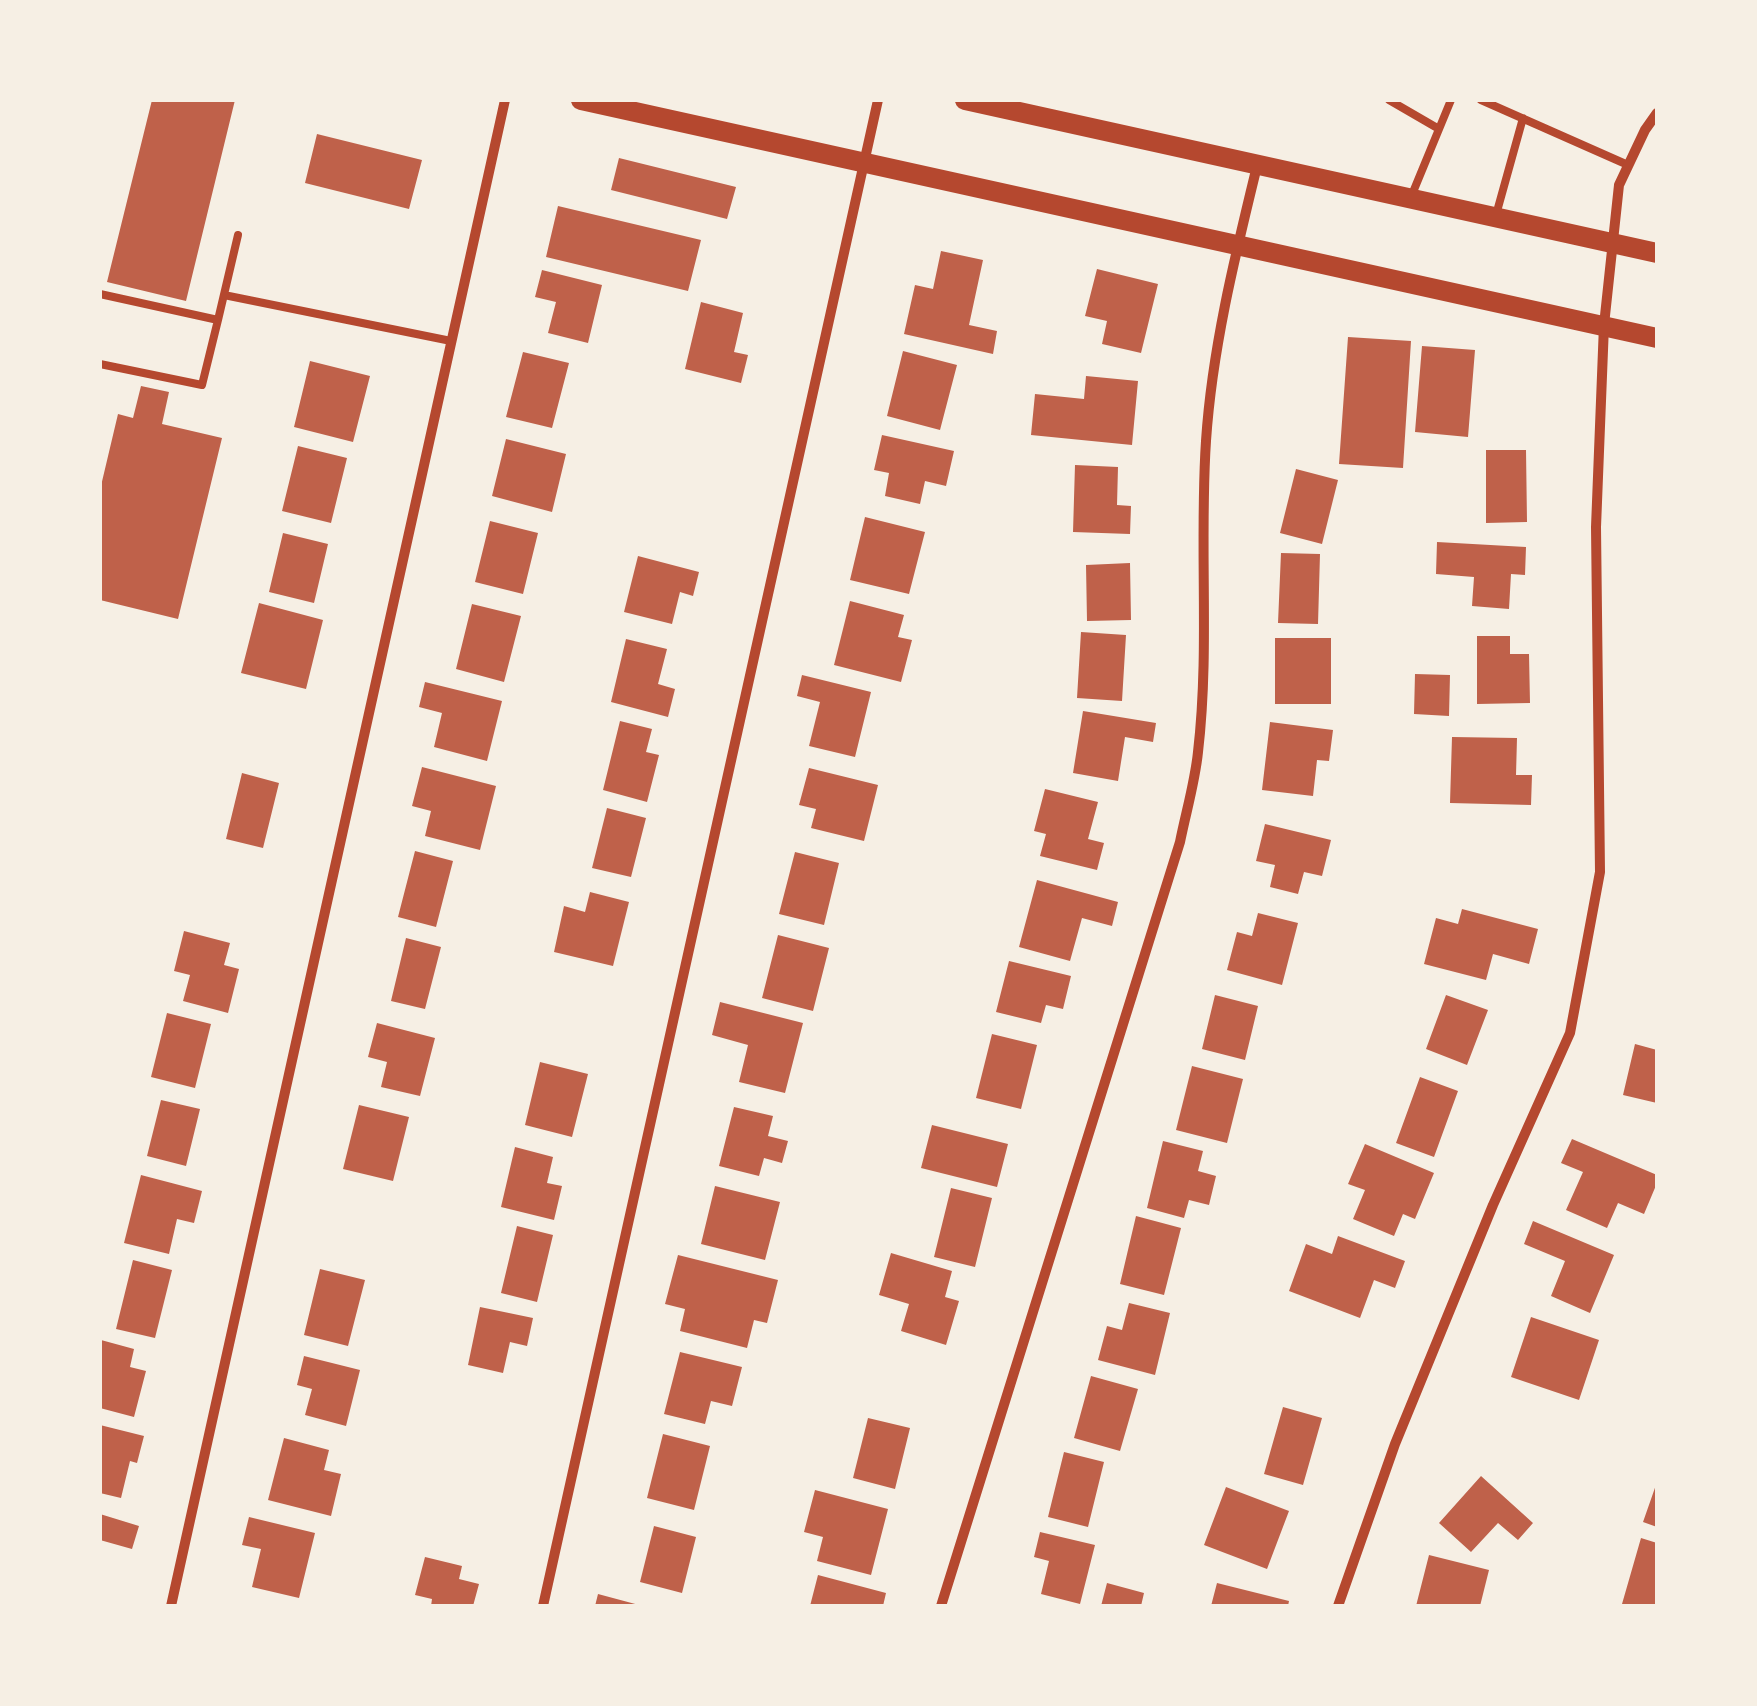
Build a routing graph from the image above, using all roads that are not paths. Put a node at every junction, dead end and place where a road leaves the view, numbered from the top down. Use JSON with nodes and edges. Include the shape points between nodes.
{"nodes":[{"id":1,"x":504,"y":100,"type":"edge"},
{"id":2,"x":581,"y":100,"type":"edge"},
{"id":3,"x":878,"y":100,"type":"edge"},
{"id":4,"x":965,"y":100,"type":"edge"},
{"id":5,"x":1388,"y":100,"type":"edge"},
{"id":6,"x":1451,"y":100,"type":"edge"},
{"id":7,"x":1481,"y":100,"type":"edge"},
{"id":8,"x":1657,"y":114,"type":"edge"},
{"id":9,"x":1522,"y":118,"type":"junction"},
{"id":10,"x":1439,"y":129,"type":"junction"},
{"id":11,"x":863,"y":162,"type":"junction"},
{"id":12,"x":1258,"y":165,"type":"junction"},
{"id":13,"x":1628,"y":165,"type":"junction"},
{"id":14,"x":1410,"y":198,"type":"junction"},
{"id":15,"x":1495,"y":217,"type":"junction"},
{"id":16,"x":238,"y":235,"type":"dead end"},
{"id":17,"x":1614,"y":243,"type":"junction"},
{"id":18,"x":1238,"y":245,"type":"junction"},
{"id":19,"x":1657,"y":253,"type":"edge"},
{"id":20,"x":100,"y":294,"type":"edge"},
{"id":21,"x":224,"y":294,"type":"junction"},
{"id":22,"x":218,"y":320,"type":"junction"},
{"id":23,"x":1604,"y":326,"type":"junction"},
{"id":24,"x":1657,"y":338,"type":"edge"},
{"id":25,"x":451,"y":341,"type":"junction"},
{"id":26,"x":100,"y":364,"type":"edge"},
{"id":27,"x":171,"y":1606,"type":"edge"},
{"id":28,"x":543,"y":1606,"type":"edge"},
{"id":29,"x":940,"y":1606,"type":"edge"},
{"id":30,"x":1338,"y":1606,"type":"edge"}],
"edges":[{"from":1,"to":25,"type":"street"},
{"from":2,"to":11,"type":"main road"},
{"from":3,"to":11,"type":"street"},
{"from":4,"to":12,"type":"main road"},
{"from":5,"to":10,"type":"lane"},
{"from":6,"to":10,"type":"lane"},
{"from":7,"to":9,"type":"lane"},
{"from":8,"to":13,"type":"street"},
{"from":9,"to":13,"type":"lane"},
{"from":9,"to":15,"type":"lane"},
{"from":10,"to":14,"type":"lane"},
{"from":11,"to":18,"type":"main road"},
{"from":11,"to":28,"type":"street"},
{"from":12,"to":14,"type":"main road"},
{"from":12,"to":18,"type":"street"},
{"from":13,"to":17,"type":"street","via":[[1619,185]]},
{"from":14,"to":15,"type":"main road"},
{"from":15,"to":17,"type":"main road"},
{"from":16,"to":21,"type":"lane"},
{"from":17,"to":19,"type":"main road"},
{"from":17,"to":23,"type":"street"},
{"from":18,"to":23,"type":"main road"},
{"from":18,"to":29,"type":"street","via":[[1206,441],[1198,754],[1180,842]]},
{"from":20,"to":22,"type":"lane"},
{"from":21,"to":22,"type":"lane"},
{"from":21,"to":25,"type":"lane"},
{"from":22,"to":26,"type":"lane","via":[[202,385]]},
{"from":23,"to":24,"type":"main road"},
{"from":23,"to":30,"type":"street","via":[[1596,527],[1600,872],[1570,1033],[1395,1444]]},
{"from":25,"to":27,"type":"street"}]}
